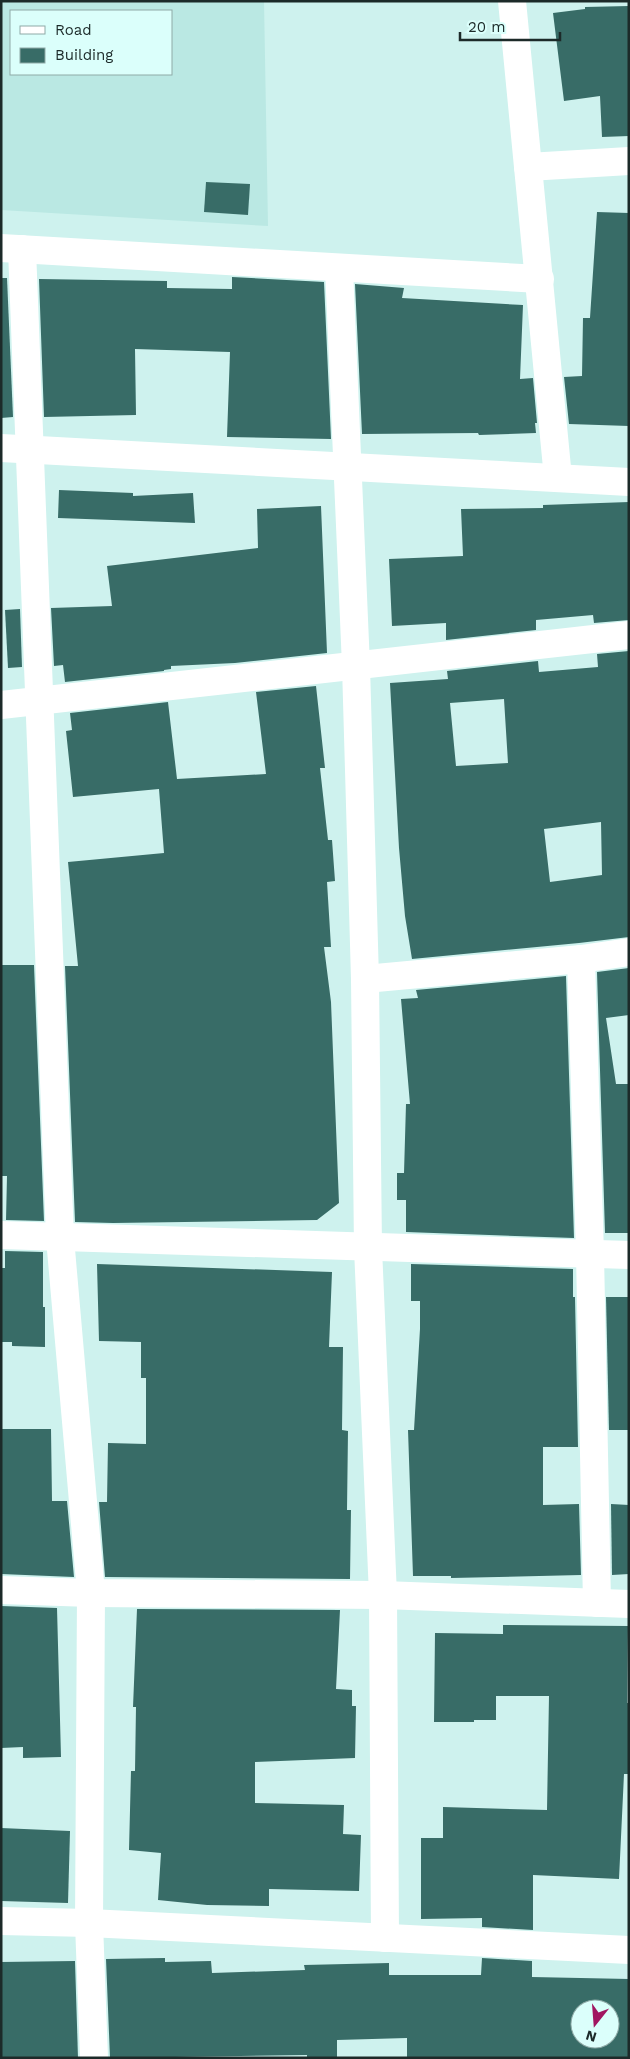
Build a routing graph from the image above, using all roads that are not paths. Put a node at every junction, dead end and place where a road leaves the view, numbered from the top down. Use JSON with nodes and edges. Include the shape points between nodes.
{"nodes":[{"id":1,"x":512,"y":1,"type":"edge"},
{"id":2,"x":629,"y":161,"type":"edge"},
{"id":3,"x":528,"y":167,"type":"junction"},
{"id":4,"x":11,"y":249,"type":"edge"},
{"id":5,"x":339,"y":268,"type":"junction"},
{"id":6,"x":540,"y":279,"type":"junction"},
{"id":7,"x":1,"y":448,"type":"edge"},
{"id":8,"x":29,"y":450,"type":"junction"},
{"id":9,"x":349,"y":467,"type":"junction"},
{"id":10,"x":558,"y":478,"type":"junction"},
{"id":11,"x":629,"y":482,"type":"edge"},
{"id":12,"x":629,"y":635,"type":"edge"},
{"id":13,"x":356,"y":666,"type":"junction"},
{"id":14,"x":39,"y":700,"type":"junction"},
{"id":15,"x":1,"y":705,"type":"edge"},
{"id":16,"x":629,"y":952,"type":"edge"},
{"id":17,"x":581,"y":959,"type":"junction"},
{"id":18,"x":365,"y":979,"type":"junction"},
{"id":19,"x":1,"y":1235,"type":"edge"},
{"id":20,"x":60,"y":1238,"type":"junction"},
{"id":21,"x":368,"y":1248,"type":"junction"},
{"id":22,"x":590,"y":1254,"type":"junction"},
{"id":23,"x":629,"y":1255,"type":"edge"},
{"id":24,"x":1,"y":1590,"type":"edge"},
{"id":25,"x":91,"y":1593,"type":"junction"},
{"id":26,"x":384,"y":1595,"type":"junction"},
{"id":27,"x":597,"y":1603,"type":"junction"},
{"id":28,"x":629,"y":1604,"type":"edge"},
{"id":29,"x":1,"y":1922,"type":"edge"},
{"id":30,"x":89,"y":1923,"type":"junction"},
{"id":31,"x":385,"y":1938,"type":"junction"},
{"id":32,"x":629,"y":1950,"type":"edge"},
{"id":33,"x":94,"y":2058,"type":"edge"}],
"edges":[{"from":1,"to":3,"type":"street"},
{"from":2,"to":3,"type":"street"},
{"from":3,"to":6,"type":"street"},
{"from":4,"to":5,"type":"street"},
{"from":4,"to":8,"type":"street"},
{"from":5,"to":6,"type":"street"},
{"from":5,"to":9,"type":"street"},
{"from":6,"to":10,"type":"street"},
{"from":7,"to":8,"type":"street"},
{"from":8,"to":9,"type":"street"},
{"from":8,"to":14,"type":"street"},
{"from":9,"to":10,"type":"street"},
{"from":9,"to":13,"type":"street"},
{"from":10,"to":11,"type":"street"},
{"from":12,"to":13,"type":"street"},
{"from":13,"to":14,"type":"street"},
{"from":13,"to":18,"type":"street"},
{"from":14,"to":15,"type":"street"},
{"from":14,"to":20,"type":"street"},
{"from":16,"to":17,"type":"street"},
{"from":17,"to":18,"type":"street"},
{"from":17,"to":22,"type":"street"},
{"from":18,"to":21,"type":"street"},
{"from":19,"to":20,"type":"street"},
{"from":20,"to":21,"type":"street"},
{"from":20,"to":25,"type":"street"},
{"from":21,"to":22,"type":"street"},
{"from":21,"to":26,"type":"street"},
{"from":22,"to":23,"type":"street"},
{"from":22,"to":27,"type":"street"},
{"from":24,"to":25,"type":"street"},
{"from":25,"to":26,"type":"street"},
{"from":25,"to":30,"type":"street"},
{"from":26,"to":27,"type":"street"},
{"from":26,"to":31,"type":"street"},
{"from":27,"to":28,"type":"street"},
{"from":29,"to":30,"type":"street"},
{"from":30,"to":31,"type":"street"},
{"from":30,"to":33,"type":"street"},
{"from":31,"to":32,"type":"street"}]}
